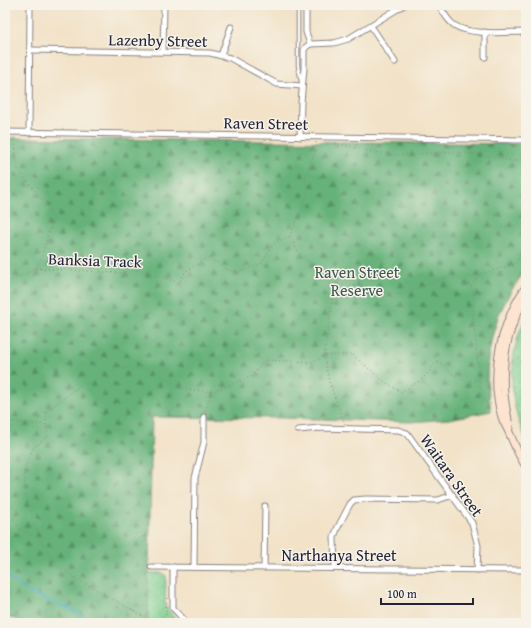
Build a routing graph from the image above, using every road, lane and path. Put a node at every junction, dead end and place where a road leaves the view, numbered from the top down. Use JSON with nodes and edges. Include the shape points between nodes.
{"nodes":[{"id":1,"x":30,"y":5,"type":"edge"},
{"id":2,"x":164,"y":5,"type":"edge"},
{"id":3,"x":298,"y":5,"type":"edge"},
{"id":4,"x":306,"y":5,"type":"edge"},
{"id":5,"x":404,"y":5,"type":"edge"},
{"id":6,"x":439,"y":5,"type":"edge"},
{"id":7,"x":371,"y":26,"type":"junction"},
{"id":8,"x":231,"y":27,"type":"dead end"},
{"id":9,"x":485,"y":32,"type":"junction"},
{"id":10,"x":526,"y":32,"type":"edge"},
{"id":11,"x":310,"y":44,"type":"junction"},
{"id":12,"x":30,"y":50,"type":"junction"},
{"id":13,"x":163,"y":52,"type":"junction"},
{"id":14,"x":221,"y":55,"type":"junction"},
{"id":15,"x":485,"y":57,"type":"dead end"},
{"id":16,"x":395,"y":62,"type":"dead end"},
{"id":17,"x":302,"y":86,"type":"junction"},
{"id":18,"x":5,"y":132,"type":"edge"},
{"id":19,"x":14,"y":132,"type":"junction"},
{"id":20,"x":29,"y":133,"type":"junction"},
{"id":21,"x":300,"y":137,"type":"junction"},
{"id":22,"x":316,"y":137,"type":"junction"},
{"id":23,"x":526,"y":140,"type":"edge"},
{"id":24,"x":330,"y":142,"type":"dead end"},
{"id":25,"x":526,"y":158,"type":"edge"},
{"id":26,"x":290,"y":235,"type":"junction"},
{"id":27,"x":526,"y":252,"type":"edge"},
{"id":28,"x":36,"y":268,"type":"junction"},
{"id":29,"x":5,"y":284,"type":"edge"},
{"id":30,"x":471,"y":286,"type":"junction"},
{"id":31,"x":526,"y":287,"type":"edge"},
{"id":32,"x":334,"y":288,"type":"junction"},
{"id":33,"x":526,"y":297,"type":"edge"},
{"id":34,"x":324,"y":356,"type":"junction"},
{"id":35,"x":480,"y":379,"type":"junction"},
{"id":36,"x":211,"y":392,"type":"junction"},
{"id":37,"x":492,"y":404,"type":"dead end"},
{"id":38,"x":204,"y":417,"type":"joint"},
{"id":39,"x":5,"y":421,"type":"edge"},
{"id":40,"x":46,"y":425,"type":"junction"},
{"id":41,"x":347,"y":429,"type":"junction"},
{"id":42,"x":298,"y":430,"type":"dead end"},
{"id":43,"x":509,"y":432,"type":"junction"},
{"id":44,"x":526,"y":466,"type":"edge"},
{"id":45,"x":453,"y":495,"type":"junction"},
{"id":46,"x":265,"y":506,"type":"dead end"},
{"id":47,"x":5,"y":518,"type":"edge"},
{"id":48,"x":40,"y":539,"type":"junction"},
{"id":49,"x":151,"y":567,"type":"dead end"},
{"id":50,"x":173,"y":567,"type":"junction"},
{"id":51,"x":194,"y":567,"type":"junction"},
{"id":52,"x":264,"y":568,"type":"junction"},
{"id":53,"x":335,"y":568,"type":"junction"},
{"id":54,"x":478,"y":570,"type":"junction"},
{"id":55,"x":526,"y":570,"type":"edge"},
{"id":56,"x":167,"y":592,"type":"dead end"},
{"id":57,"x":5,"y":619,"type":"edge"},
{"id":58,"x":15,"y":623,"type":"edge"},
{"id":59,"x":155,"y":623,"type":"edge"},
{"id":60,"x":165,"y":623,"type":"edge"},
{"id":61,"x":187,"y":623,"type":"edge"}],
"edges":[{"from":1,"to":12,"type":"street"},
{"from":2,"to":13,"type":"street"},
{"from":3,"to":17,"type":"lane","via":[[298,66]]},
{"from":4,"to":11,"type":"street","via":[[306,34]]},
{"from":5,"to":7,"type":"street"},
{"from":6,"to":9,"type":"street","via":[[455,26],[469,31]]},
{"from":7,"to":11,"type":"street","via":[[341,41]]},
{"from":7,"to":16,"type":"street"},
{"from":8,"to":14,"type":"street"},
{"from":9,"to":10,"type":"street"},
{"from":9,"to":15,"type":"street"},
{"from":11,"to":17,"type":"street","via":[[304,50]]},
{"from":12,"to":13,"type":"street","name":"Lazenby Street"},
{"from":12,"to":20,"type":"street"},
{"from":13,"to":14,"type":"street","name":"Lazenby Street"},
{"from":14,"to":17,"type":"street","name":"Lazenby Street","via":[[277,84]]},
{"from":17,"to":21,"type":"street"},
{"from":18,"to":19,"type":"street","name":"Raven Street"},
{"from":19,"to":20,"type":"street","name":"Raven Street"},
{"from":19,"to":28,"type":"path","via":[[18,170],[47,205],[53,218],[47,242]]},
{"from":20,"to":21,"type":"street","name":"Raven Street"},
{"from":21,"to":22,"type":"street","name":"Raven Street"},
{"from":22,"to":23,"type":"street","name":"Raven Street"},
{"from":22,"to":26,"type":"path","via":[[316,150],[305,179],[308,191]]},
{"from":24,"to":25,"type":"path","via":[[397,155],[458,152],[514,161]]},
{"from":26,"to":28,"type":"path","name":"Banksia Track","via":[[273,244],[261,264],[252,268],[240,272],[228,270],[209,257],[186,271],[179,283],[140,270],[119,273]]},
{"from":26,"to":32,"type":"path","via":[[296,249]]},
{"from":27,"to":30,"type":"path","via":[[514,264],[481,274]]},
{"from":28,"to":29,"type":"path"},
{"from":30,"to":32,"type":"path","via":[[461,279],[446,277],[400,295],[347,284]]},
{"from":30,"to":35,"type":"path","via":[[475,297],[473,316]]},
{"from":31,"to":43,"type":"main road","via":[[509,319],[501,343],[498,364],[500,406],[502,418]]},
{"from":32,"to":34,"type":"path"},
{"from":33,"to":43,"type":"main road","via":[[510,331],[504,360],[504,396]]},
{"from":34,"to":35,"type":"path","via":[[352,354],[382,380],[401,392],[423,378],[438,361],[451,373],[467,381]]},
{"from":34,"to":36,"type":"path","via":[[312,362],[265,360],[251,377]]},
{"from":34,"to":41,"type":"path","via":[[329,382]]},
{"from":35,"to":37,"type":"path","via":[[481,392],[486,404]]},
{"from":36,"to":38,"type":"path"},
{"from":36,"to":40,"type":"path","via":[[179,388],[154,370],[121,368],[80,386],[46,411]]},
{"from":38,"to":51,"type":"street","via":[[204,442],[195,478]]},
{"from":39,"to":40,"type":"path"},
{"from":40,"to":48,"type":"path","via":[[48,436],[33,448],[24,470],[26,498]]},
{"from":41,"to":42,"type":"street","name":"Waitara Street"},
{"from":41,"to":45,"type":"street","name":"Waitara Street","via":[[404,431]]},
{"from":43,"to":44,"type":"main road"},
{"from":45,"to":53,"type":"street","via":[[438,500],[354,500],[335,533]]},
{"from":45,"to":54,"type":"street","name":"Waitara Street","via":[[472,523],[478,546]]},
{"from":46,"to":52,"type":"street"},
{"from":47,"to":48,"type":"path","via":[[14,519],[20,529]]},
{"from":48,"to":59,"type":"path","via":[[56,564],[66,573]]},
{"from":49,"to":50,"type":"street","name":"Narthanya Street"},
{"from":50,"to":51,"type":"street","name":"Narthanya Street"},
{"from":50,"to":61,"type":"street","via":[[173,608]]},
{"from":51,"to":52,"type":"street","name":"Narthanya Street"},
{"from":52,"to":53,"type":"street","name":"Narthanya Street"},
{"from":53,"to":54,"type":"street","name":"Narthanya Street"},
{"from":54,"to":55,"type":"street","name":"Narthanya Street"},
{"from":56,"to":60,"type":"path"},
{"from":57,"to":58,"type":"path"}]}
